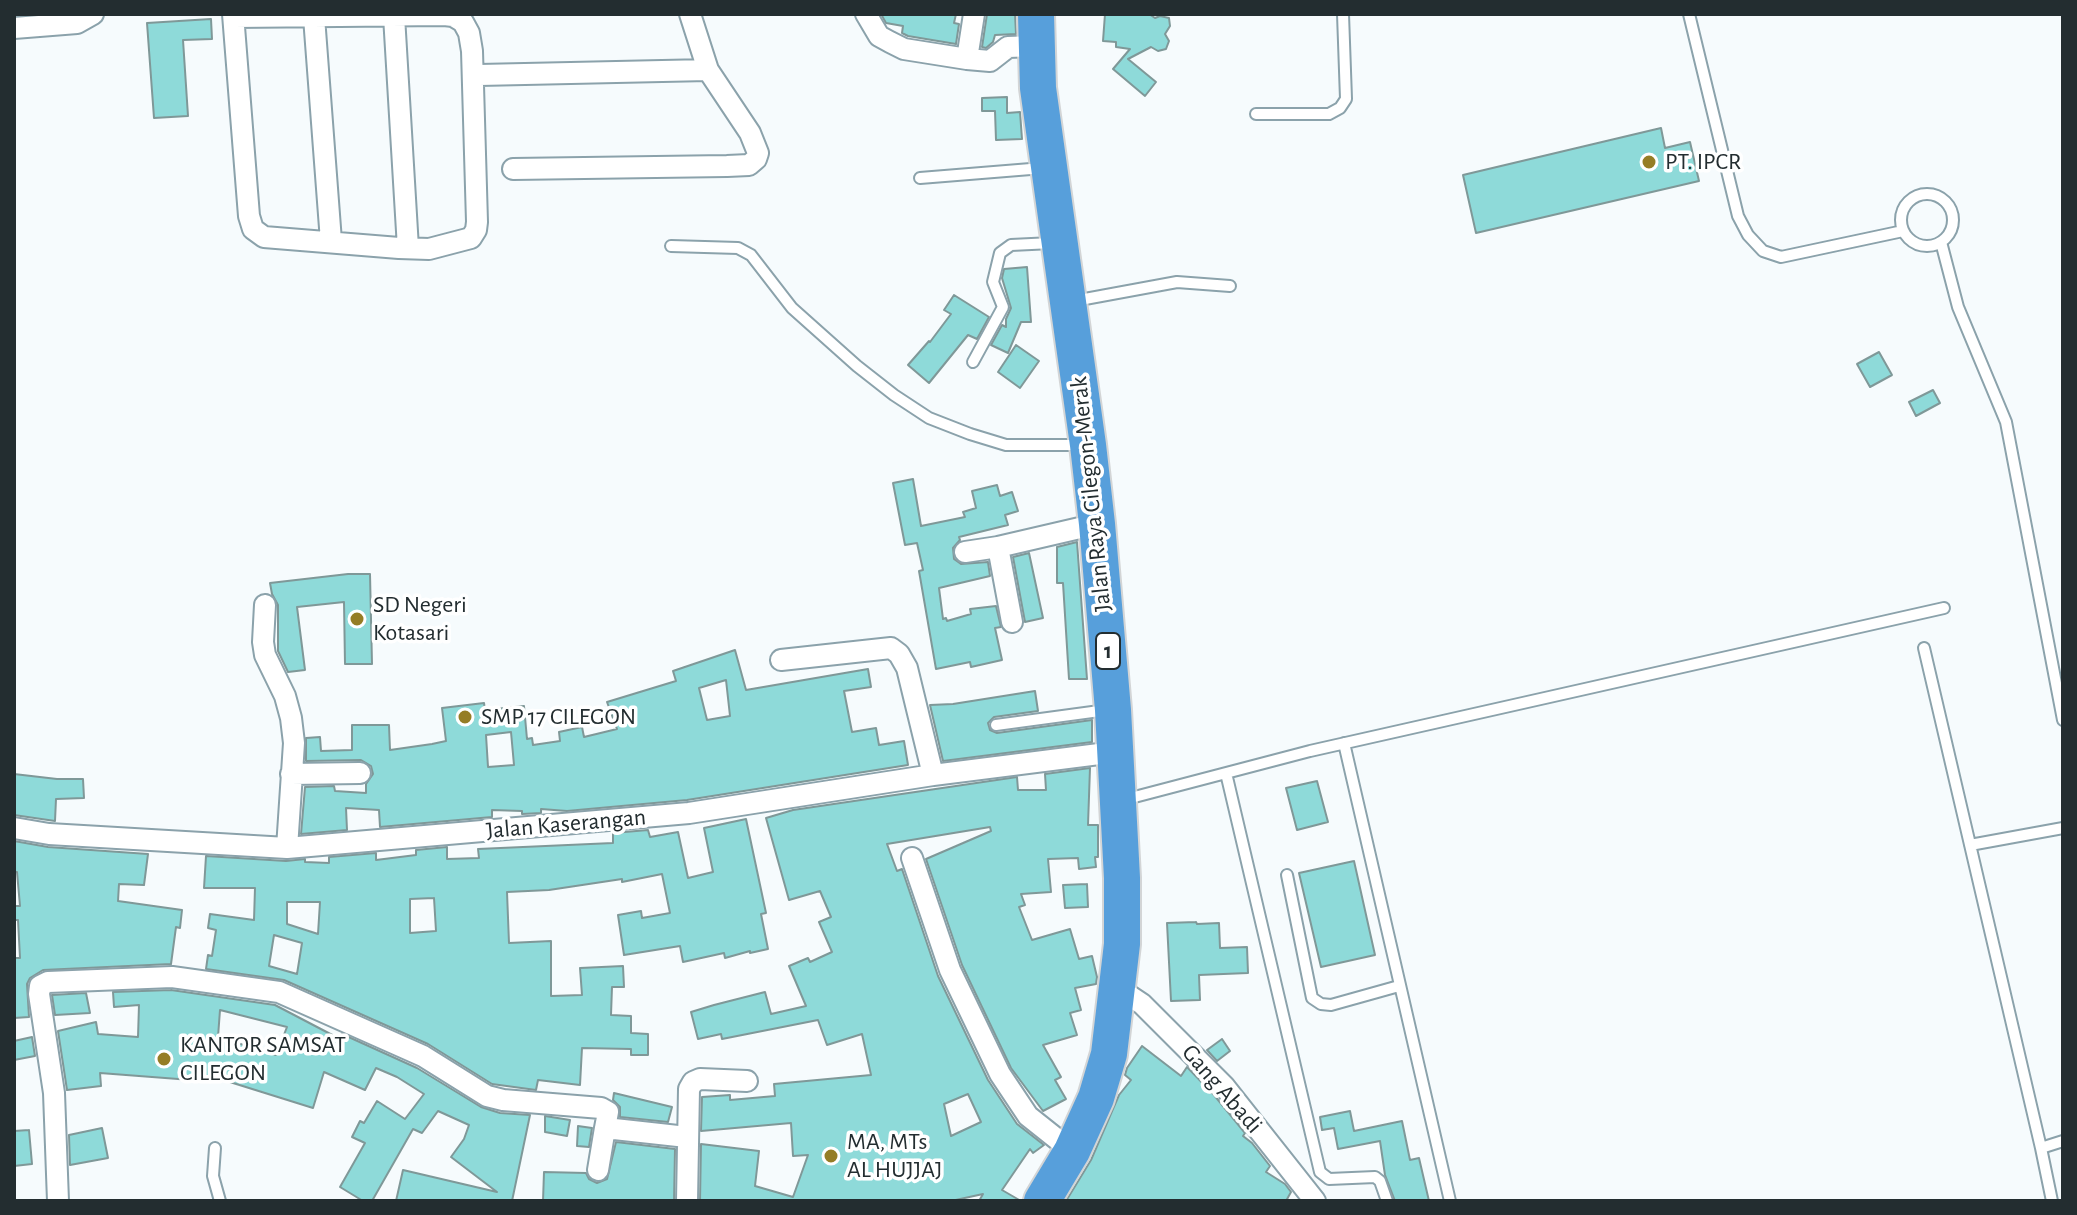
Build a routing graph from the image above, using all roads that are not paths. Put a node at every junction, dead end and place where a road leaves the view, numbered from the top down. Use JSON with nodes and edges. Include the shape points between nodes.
{"nodes":[{"id":1,"x":93,"y":14,"type":"edge"},
{"id":2,"x":690,"y":14,"type":"edge"},
{"id":3,"x":866,"y":14,"type":"edge"},
{"id":4,"x":974,"y":14,"type":"edge"},
{"id":5,"x":1343,"y":14,"type":"edge"},
{"id":6,"x":1689,"y":14,"type":"edge"},
{"id":7,"x":234,"y":15,"type":"edge"},
{"id":8,"x":394,"y":16,"type":"junction"},
{"id":9,"x":314,"y":17,"type":"junction"},
{"id":10,"x":14,"y":28,"type":"edge"},
{"id":11,"x":1036,"y":54,"type":"edge"},
{"id":12,"x":967,"y":59,"type":"junction"},
{"id":13,"x":708,"y":70,"type":"junction"},
{"id":14,"x":479,"y":75,"type":"dead end"},
{"id":15,"x":1256,"y":114,"type":"dead end"},
{"id":16,"x":1049,"y":167,"type":"junction"},
{"id":17,"x":513,"y":169,"type":"dead end"},
{"id":18,"x":920,"y":178,"type":"dead end"},
{"id":19,"x":1903,"y":231,"type":"junction"},
{"id":20,"x":331,"y":241,"type":"junction"},
{"id":21,"x":1941,"y":242,"type":"junction"},
{"id":22,"x":1058,"y":243,"type":"junction"},
{"id":23,"x":671,"y":246,"type":"dead end"},
{"id":24,"x":408,"y":248,"type":"junction"},
{"id":25,"x":1230,"y":286,"type":"dead end"},
{"id":26,"x":1068,"y":302,"type":"junction"},
{"id":27,"x":973,"y":362,"type":"dead end"},
{"id":28,"x":1088,"y":445,"type":"junction"},
{"id":29,"x":1097,"y":524,"type":"junction"},
{"id":30,"x":998,"y":547,"type":"junction"},
{"id":31,"x":965,"y":552,"type":"dead end"},
{"id":32,"x":265,"y":605,"type":"dead end"},
{"id":33,"x":1944,"y":608,"type":"dead end"},
{"id":34,"x":1012,"y":622,"type":"dead end"},
{"id":35,"x":1924,"y":648,"type":"dead end"},
{"id":36,"x":781,"y":660,"type":"dead end"},
{"id":37,"x":1113,"y":710,"type":"junction"},
{"id":38,"x":2063,"y":720,"type":"edge"},
{"id":39,"x":996,"y":725,"type":"dead end"},
{"id":40,"x":1344,"y":743,"type":"junction"},
{"id":41,"x":1115,"y":752,"type":"junction"},
{"id":42,"x":360,"y":773,"type":"dead end"},
{"id":43,"x":1226,"y":773,"type":"junction"},
{"id":44,"x":291,"y":774,"type":"junction"},
{"id":45,"x":933,"y":775,"type":"junction"},
{"id":46,"x":1117,"y":801,"type":"junction"},
{"id":47,"x":14,"y":828,"type":"edge"},
{"id":48,"x":2063,"y":828,"type":"edge"},
{"id":49,"x":1970,"y":845,"type":"junction"},
{"id":50,"x":287,"y":848,"type":"junction"},
{"id":51,"x":912,"y":858,"type":"dead end"},
{"id":52,"x":1287,"y":875,"type":"dead end"},
{"id":53,"x":1399,"y":986,"type":"junction"},
{"id":54,"x":1118,"y":988,"type":"junction"},
{"id":55,"x":747,"y":1081,"type":"dead end"},
{"id":56,"x":605,"y":1128,"type":"junction"},
{"id":57,"x":687,"y":1137,"type":"junction"},
{"id":58,"x":2063,"y":1141,"type":"edge"},
{"id":59,"x":215,"y":1148,"type":"dead end"},
{"id":60,"x":2041,"y":1148,"type":"junction"},
{"id":61,"x":1072,"y":1151,"type":"junction"},
{"id":62,"x":598,"y":1170,"type":"dead end"},
{"id":63,"x":58,"y":1201,"type":"edge"},
{"id":64,"x":220,"y":1201,"type":"edge"},
{"id":65,"x":687,"y":1201,"type":"edge"},
{"id":66,"x":1042,"y":1201,"type":"edge"},
{"id":67,"x":1315,"y":1201,"type":"edge"},
{"id":68,"x":1387,"y":1201,"type":"edge"},
{"id":69,"x":1450,"y":1201,"type":"edge"},
{"id":70,"x":2052,"y":1201,"type":"edge"}],
"edges":[{"from":1,"to":10,"type":"street","via":[[77,23]]},
{"from":2,"to":13,"type":"street"},
{"from":3,"to":12,"type":"street","via":[[879,36],[904,49]]},
{"from":4,"to":12,"type":"street"},
{"from":5,"to":15,"type":"lane","via":[[1346,99],[1340,108],[1329,114]]},
{"from":6,"to":19,"type":"lane","via":[[1738,216],[1763,251],[1781,257]]},
{"from":7,"to":9,"type":"street"},
{"from":7,"to":20,"type":"street","via":[[253,229],[264,237]]},
{"from":8,"to":9,"type":"street"},
{"from":8,"to":24,"type":"street"},
{"from":8,"to":24,"type":"street","via":[[453,16],[469,33],[472,51],[476,230],[461,242]]},
{"from":9,"to":20,"type":"street"},
{"from":11,"to":12,"type":"street","via":[[1008,47],[990,61]]},
{"from":11,"to":16,"type":"highway","name":"Jalan Raya Cilegon-Merak","number":"1"},
{"from":13,"to":14,"type":"street"},
{"from":13,"to":17,"type":"street","via":[[750,133],[758,153],[749,165]]},
{"from":16,"to":18,"type":"lane"},
{"from":16,"to":22,"type":"highway","name":"Jalan Raya Cilegon-Merak","number":"1"},
{"from":19,"to":21,"type":"lane","via":[[1920,245]]},
{"from":19,"to":21,"type":"lane","via":[[1900,216],[1906,203],[1919,194],[1933,194],[1946,202],[1953,216],[1951,230]]},
{"from":20,"to":24,"type":"street"},
{"from":21,"to":38,"type":"lane","via":[[1958,307],[2006,422]]},
{"from":22,"to":26,"type":"highway","name":"Jalan Raya Cilegon-Merak","number":"1"},
{"from":22,"to":27,"type":"lane","via":[[1011,245],[1000,253],[993,282],[1003,307]]},
{"from":23,"to":28,"type":"lane","via":[[738,248],[751,255],[792,308],[857,366],[929,418],[1006,445]]},
{"from":25,"to":26,"type":"lane","via":[[1177,282]]},
{"from":26,"to":28,"type":"highway","name":"Jalan Raya Cilegon-Merak","number":"1"},
{"from":28,"to":29,"type":"highway","name":"Jalan Raya Cilegon-Merak","number":"1"},
{"from":29,"to":30,"type":"street"},
{"from":29,"to":37,"type":"highway","name":"Jalan Raya Cilegon-Merak","number":"1"},
{"from":30,"to":31,"type":"street"},
{"from":30,"to":34,"type":"street"},
{"from":32,"to":44,"type":"street","via":[[265,655],[291,718]]},
{"from":33,"to":40,"type":"lane"},
{"from":35,"to":49,"type":"lane"},
{"from":36,"to":45,"type":"street","via":[[891,648],[899,654]]},
{"from":37,"to":39,"type":"lane"},
{"from":37,"to":41,"type":"highway","name":"Jalan Raya Cilegon-Merak","number":"1"},
{"from":40,"to":43,"type":"lane"},
{"from":40,"to":53,"type":"lane"},
{"from":41,"to":45,"type":"street","name":"Jalan Kaserangan"},
{"from":41,"to":46,"type":"highway","name":"Jalan Raya Cilegon-Merak","number":"1"},
{"from":42,"to":44,"type":"street"},
{"from":43,"to":46,"type":"lane"},
{"from":43,"to":68,"type":"lane","via":[[1320,1172],[1329,1179],[1375,1177]]},
{"from":44,"to":50,"type":"street"},
{"from":45,"to":50,"type":"street","name":"Jalan Kaserangan","via":[[689,813]]},
{"from":46,"to":54,"type":"highway","name":"Jalan Raya Cilegon-Merak","number":"1","via":[[1122,878]]},
{"from":47,"to":50,"type":"street","name":"Jalan Kaserangan"},
{"from":48,"to":49,"type":"lane"},
{"from":49,"to":60,"type":"lane"},
{"from":51,"to":61,"type":"street","via":[[950,970],[1000,1074],[1028,1116]]},
{"from":52,"to":53,"type":"lane","via":[[1312,998],[1331,1005]]},
{"from":53,"to":69,"type":"lane"},
{"from":54,"to":61,"type":"highway","name":"Jalan Raya Cilegon-Merak","number":"1","via":[[1109,1054]]},
{"from":54,"to":67,"type":"street","name":"Gang Abadi","via":[[1142,1004],[1224,1086]]},
{"from":55,"to":57,"type":"street","via":[[693,1082]]},
{"from":56,"to":57,"type":"street"},
{"from":56,"to":62,"type":"street"},
{"from":56,"to":63,"type":"street","via":[[604,1109],[487,1096],[423,1056],[279,992],[172,977],[48,982],[39,994],[54,1093]]},
{"from":57,"to":65,"type":"street"},
{"from":58,"to":60,"type":"lane"},
{"from":59,"to":64,"type":"lane","via":[[213,1176]]},
{"from":60,"to":70,"type":"lane"},
{"from":61,"to":66,"type":"highway","name":"Jalan Raya Cilegon-Merak","number":"1"}]}
